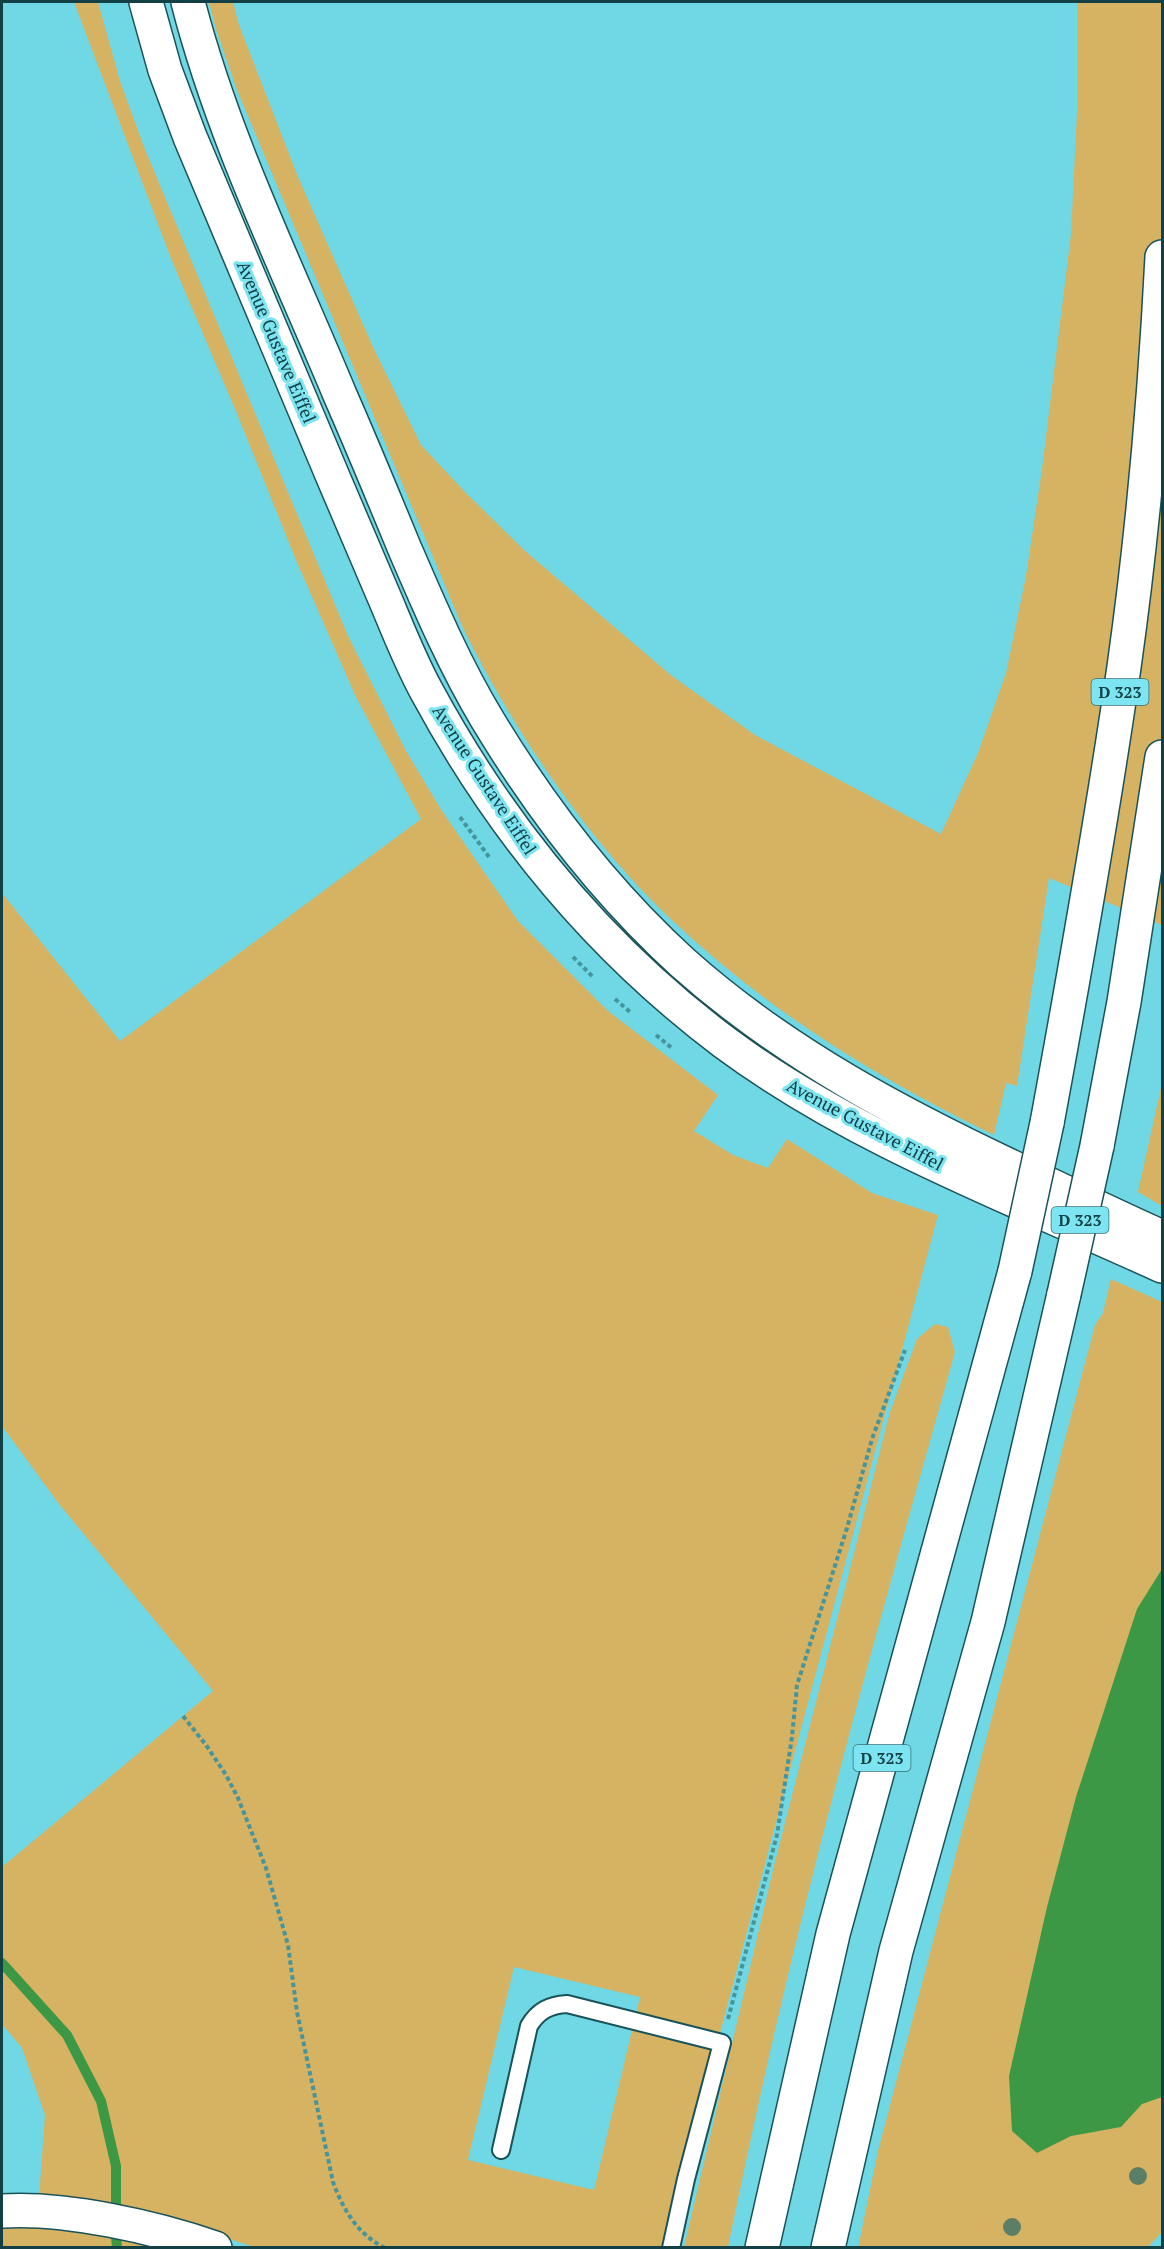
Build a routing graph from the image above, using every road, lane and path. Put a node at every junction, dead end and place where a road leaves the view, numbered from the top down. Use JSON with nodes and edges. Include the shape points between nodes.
{"nodes":[{"id":1,"x":147,"y":2,"type":"edge"},
{"id":2,"x":188,"y":2,"type":"edge"},
{"id":3,"x":1162,"y":257,"type":"edge"},
{"id":4,"x":1162,"y":757,"type":"edge"},
{"id":5,"x":1162,"y":1237,"type":"edge"},
{"id":6,"x":1162,"y":1266,"type":"edge"},
{"id":7,"x":905,"y":1350,"type":"dead end"},
{"id":8,"x":183,"y":1716,"type":"dead end"},
{"id":9,"x":722,"y":2043,"type":"junction"},
{"id":10,"x":501,"y":2150,"type":"dead end"},
{"id":11,"x":2,"y":2211,"type":"edge"},
{"id":12,"x":215,"y":2247,"type":"edge"},
{"id":13,"x":385,"y":2247,"type":"edge"},
{"id":14,"x":670,"y":2247,"type":"edge"},
{"id":15,"x":762,"y":2247,"type":"edge"},
{"id":16,"x":828,"y":2247,"type":"edge"}],
"edges":[{"from":1,"to":6,"type":"main road","name":"Avenue Gustave Eiffel","via":[[165,70],[190,137],[415,668],[485,789],[554,884],[671,1000],[780,1080],[894,1145]]},
{"from":2,"to":5,"type":"main road","name":"Avenue Gustave Eiffel","via":[[220,110],[436,622],[485,716],[537,797],[641,922],[684,964],[741,1010],[846,1082],[889,1106]]},
{"from":3,"to":15,"type":"main road","number":"D 323","bridge":true,"via":[[1144,497],[1124,665],[1102,816],[1047,1123],[1014,1271],[833,1934]]},
{"from":4,"to":16,"type":"main road","number":"D 323","bridge":true,"via":[[1124,1002],[1064,1294],[988,1622],[896,1950]]},
{"from":7,"to":9,"type":"path","via":[[872,1439],[797,1685],[777,1835]]},
{"from":8,"to":13,"type":"path","via":[[226,1775],[266,1868],[288,1945],[297,2012],[340,2202],[364,2233]]},
{"from":9,"to":10,"type":"lane","via":[[567,2004],[549,2007],[529,2026]]},
{"from":9,"to":14,"type":"lane"},
{"from":11,"to":12,"type":"main road","via":[[97,2218]]}]}
